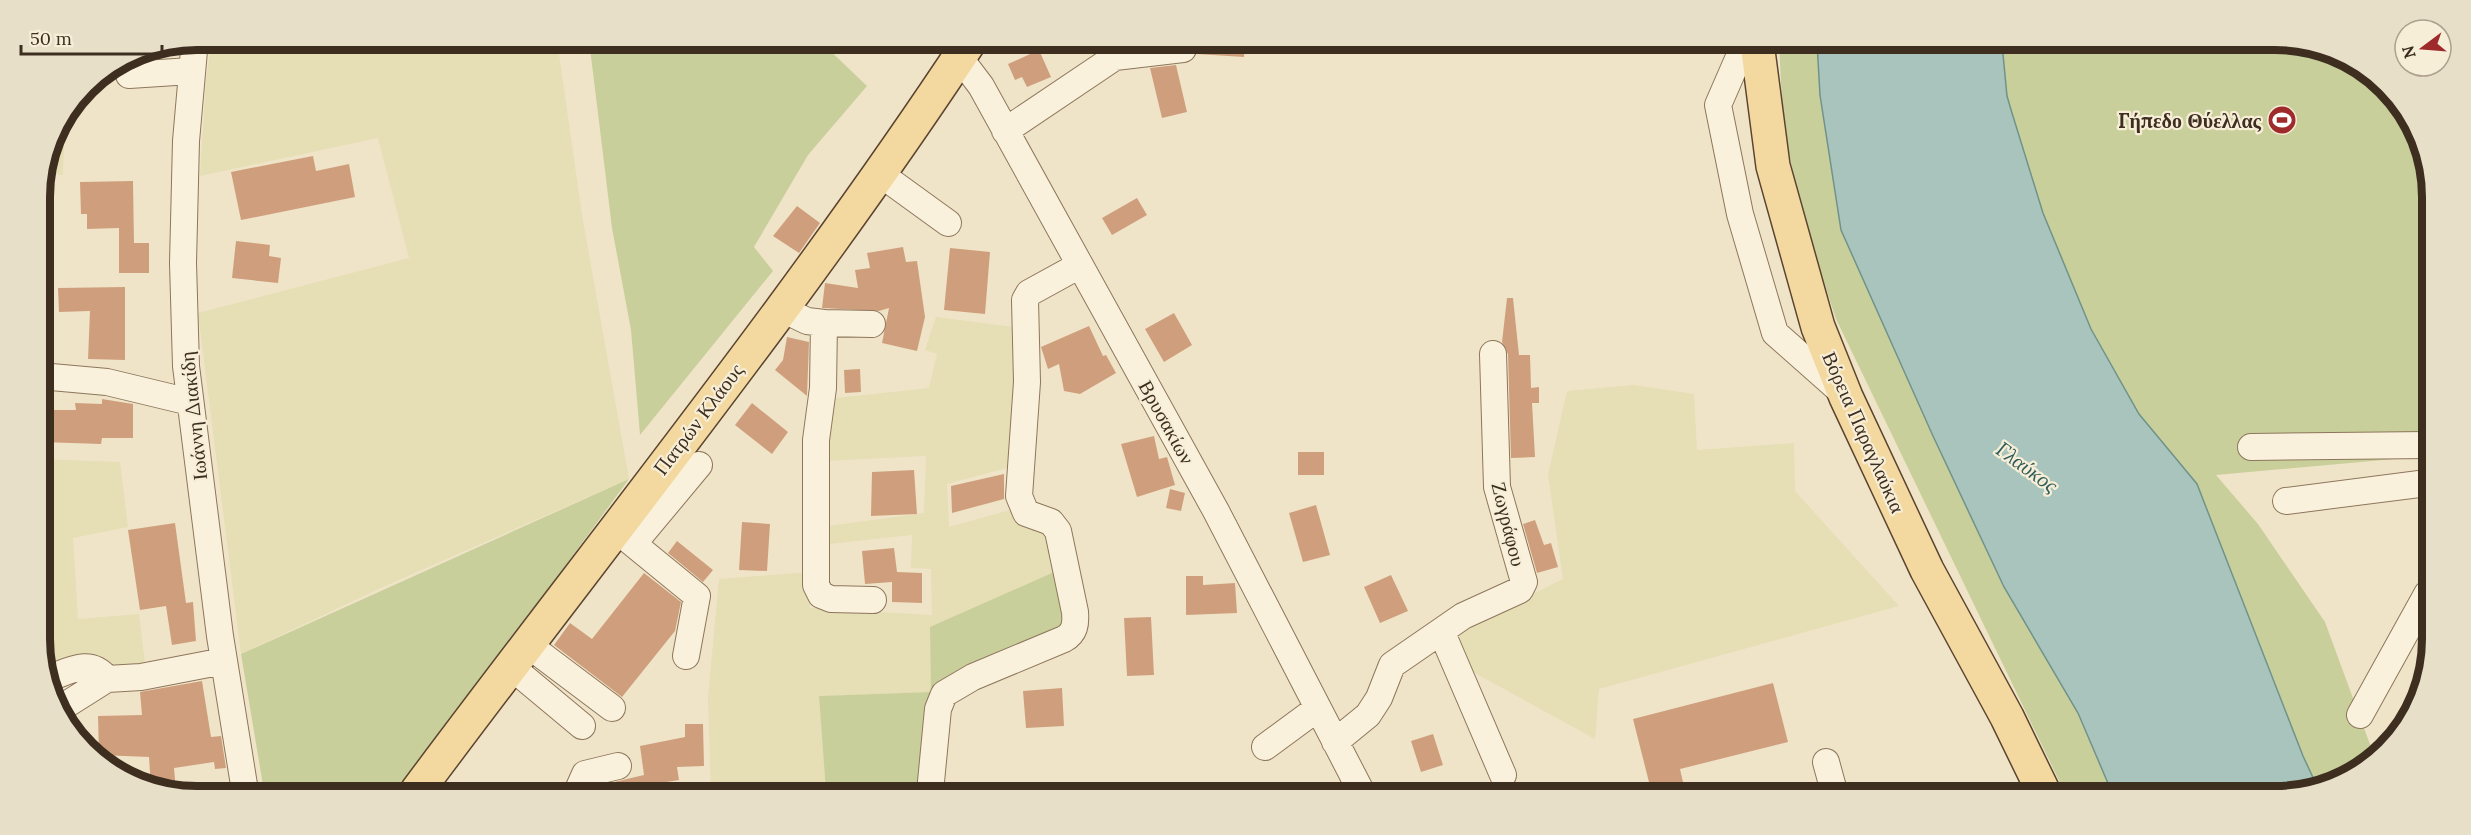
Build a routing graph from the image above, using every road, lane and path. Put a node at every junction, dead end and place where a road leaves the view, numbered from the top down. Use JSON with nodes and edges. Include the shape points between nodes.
{"nodes":[{"id":1,"x":194,"y":49,"type":"edge"},
{"id":2,"x":965,"y":49,"type":"edge"},
{"id":3,"x":1183,"y":49,"type":"dead end"},
{"id":4,"x":1742,"y":49,"type":"edge"},
{"id":5,"x":1758,"y":49,"type":"edge"},
{"id":6,"x":191,"y":71,"type":"junction"},
{"id":7,"x":129,"y":75,"type":"dead end"},
{"id":8,"x":1005,"y":131,"type":"junction"},
{"id":9,"x":879,"y":173,"type":"junction"},
{"id":10,"x":948,"y":223,"type":"dead end"},
{"id":11,"x":1080,"y":266,"type":"junction"},
{"id":12,"x":780,"y":308,"type":"junction"},
{"id":13,"x":824,"y":323,"type":"junction"},
{"id":14,"x":872,"y":324,"type":"dead end"},
{"id":15,"x":1493,"y":354,"type":"dead end"},
{"id":16,"x":50,"y":377,"type":"edge"},
{"id":17,"x":1846,"y":397,"type":"junction"},
{"id":18,"x":190,"y":402,"type":"junction"},
{"id":19,"x":2421,"y":445,"type":"edge"},
{"id":20,"x":2251,"y":447,"type":"dead end"},
{"id":21,"x":699,"y":465,"type":"dead end"},
{"id":22,"x":2421,"y":484,"type":"edge"},
{"id":23,"x":2286,"y":501,"type":"dead end"},
{"id":24,"x":625,"y":536,"type":"junction"},
{"id":25,"x":873,"y":600,"type":"dead end"},
{"id":26,"x":2421,"y":605,"type":"edge"},
{"id":27,"x":1442,"y":633,"type":"junction"},
{"id":28,"x":519,"y":655,"type":"junction"},
{"id":29,"x":686,"y":656,"type":"dead end"},
{"id":30,"x":224,"y":661,"type":"junction"},
{"id":31,"x":55,"y":677,"type":"edge"},
{"id":32,"x":107,"y":679,"type":"junction"},
{"id":33,"x":66,"y":705,"type":"edge"},
{"id":34,"x":612,"y":708,"type":"dead end"},
{"id":35,"x":1318,"y":708,"type":"junction"},
{"id":36,"x":2360,"y":715,"type":"dead end"},
{"id":37,"x":582,"y":726,"type":"dead end"},
{"id":38,"x":1335,"y":742,"type":"junction"},
{"id":39,"x":1265,"y":747,"type":"dead end"},
{"id":40,"x":1826,"y":762,"type":"dead end"},
{"id":41,"x":618,"y":766,"type":"dead end"},
{"id":42,"x":1503,"y":775,"type":"dead end"},
{"id":43,"x":1358,"y":785,"type":"edge"},
{"id":44,"x":1832,"y":785,"type":"edge"},
{"id":45,"x":2040,"y":785,"type":"edge"},
{"id":46,"x":244,"y":786,"type":"edge"},
{"id":47,"x":421,"y":786,"type":"edge"},
{"id":48,"x":580,"y":786,"type":"edge"},
{"id":49,"x":931,"y":786,"type":"edge"}],
"edges":[{"from":1,"to":6,"type":"street","name":"Ιωάννη Διακίδη"},
{"from":2,"to":8,"type":"street","name":"Βρυσακίων","via":[[974,75]]},
{"from":2,"to":9,"type":"main road","name":"Πατρών Κλάους"},
{"from":3,"to":8,"type":"street","via":[[1115,57]]},
{"from":4,"to":17,"type":"street","via":[[1718,105],[1740,214],[1775,333]]},
{"from":5,"to":17,"type":"main road","name":"Βόρεια Παραγλαύκια","via":[[1773,166],[1818,327]]},
{"from":6,"to":7,"type":"street"},
{"from":6,"to":18,"type":"street","name":"Ιωάννη Διακίδη","via":[[183,263]]},
{"from":8,"to":11,"type":"street","name":"Βρυσακίων"},
{"from":9,"to":10,"type":"street"},
{"from":9,"to":12,"type":"main road","name":"Πατρών Κλάους"},
{"from":11,"to":35,"type":"street","name":"Βρυσακίων","via":[[1210,501]]},
{"from":11,"to":49,"type":"street","via":[[1029,293],[1025,300],[1027,382],[1019,496],[1026,513],[1051,522],[1058,531],[1075,626],[1064,639],[973,677],[944,694],[938,709]]},
{"from":12,"to":13,"type":"street","via":[[807,321]]},
{"from":12,"to":24,"type":"main road","name":"Πατρών Κλάους"},
{"from":13,"to":14,"type":"street"},
{"from":13,"to":25,"type":"street","via":[[824,388],[816,440],[816,585],[821,596],[831,599]]},
{"from":15,"to":27,"type":"street","name":"Ζωγράφου","via":[[1497,488],[1524,582],[1520,590],[1463,616]]},
{"from":16,"to":18,"type":"street","via":[[107,382]]},
{"from":17,"to":45,"type":"main road","name":"Βόρεια Παραγλαύκια","via":[[1927,570]]},
{"from":18,"to":30,"type":"street","name":"Ιωάννη Διακίδη"},
{"from":19,"to":20,"type":"street"},
{"from":21,"to":24,"type":"street"},
{"from":22,"to":23,"type":"street"},
{"from":24,"to":28,"type":"main road","name":"Πατρών Κλάους"},
{"from":24,"to":29,"type":"street","via":[[697,596]]},
{"from":26,"to":36,"type":"street"},
{"from":27,"to":38,"type":"street","name":"Ζωγράφου","via":[[1392,665],[1368,715]]},
{"from":27,"to":42,"type":"street"},
{"from":28,"to":34,"type":"street"},
{"from":28,"to":37,"type":"street"},
{"from":28,"to":47,"type":"main road","name":"Πατρών Κλάους"},
{"from":30,"to":32,"type":"street","via":[[141,677]]},
{"from":30,"to":46,"type":"street","name":"Ιωάννη Διακίδη"},
{"from":31,"to":32,"type":"street","via":[[92,667]]},
{"from":32,"to":33,"type":"street"},
{"from":35,"to":38,"type":"street","name":"Βρυσακίων"},
{"from":35,"to":39,"type":"street"},
{"from":38,"to":43,"type":"street","name":"Βρυσακίων"},
{"from":40,"to":44,"type":"street"},
{"from":41,"to":48,"type":"street","via":[[585,774]]}]}
